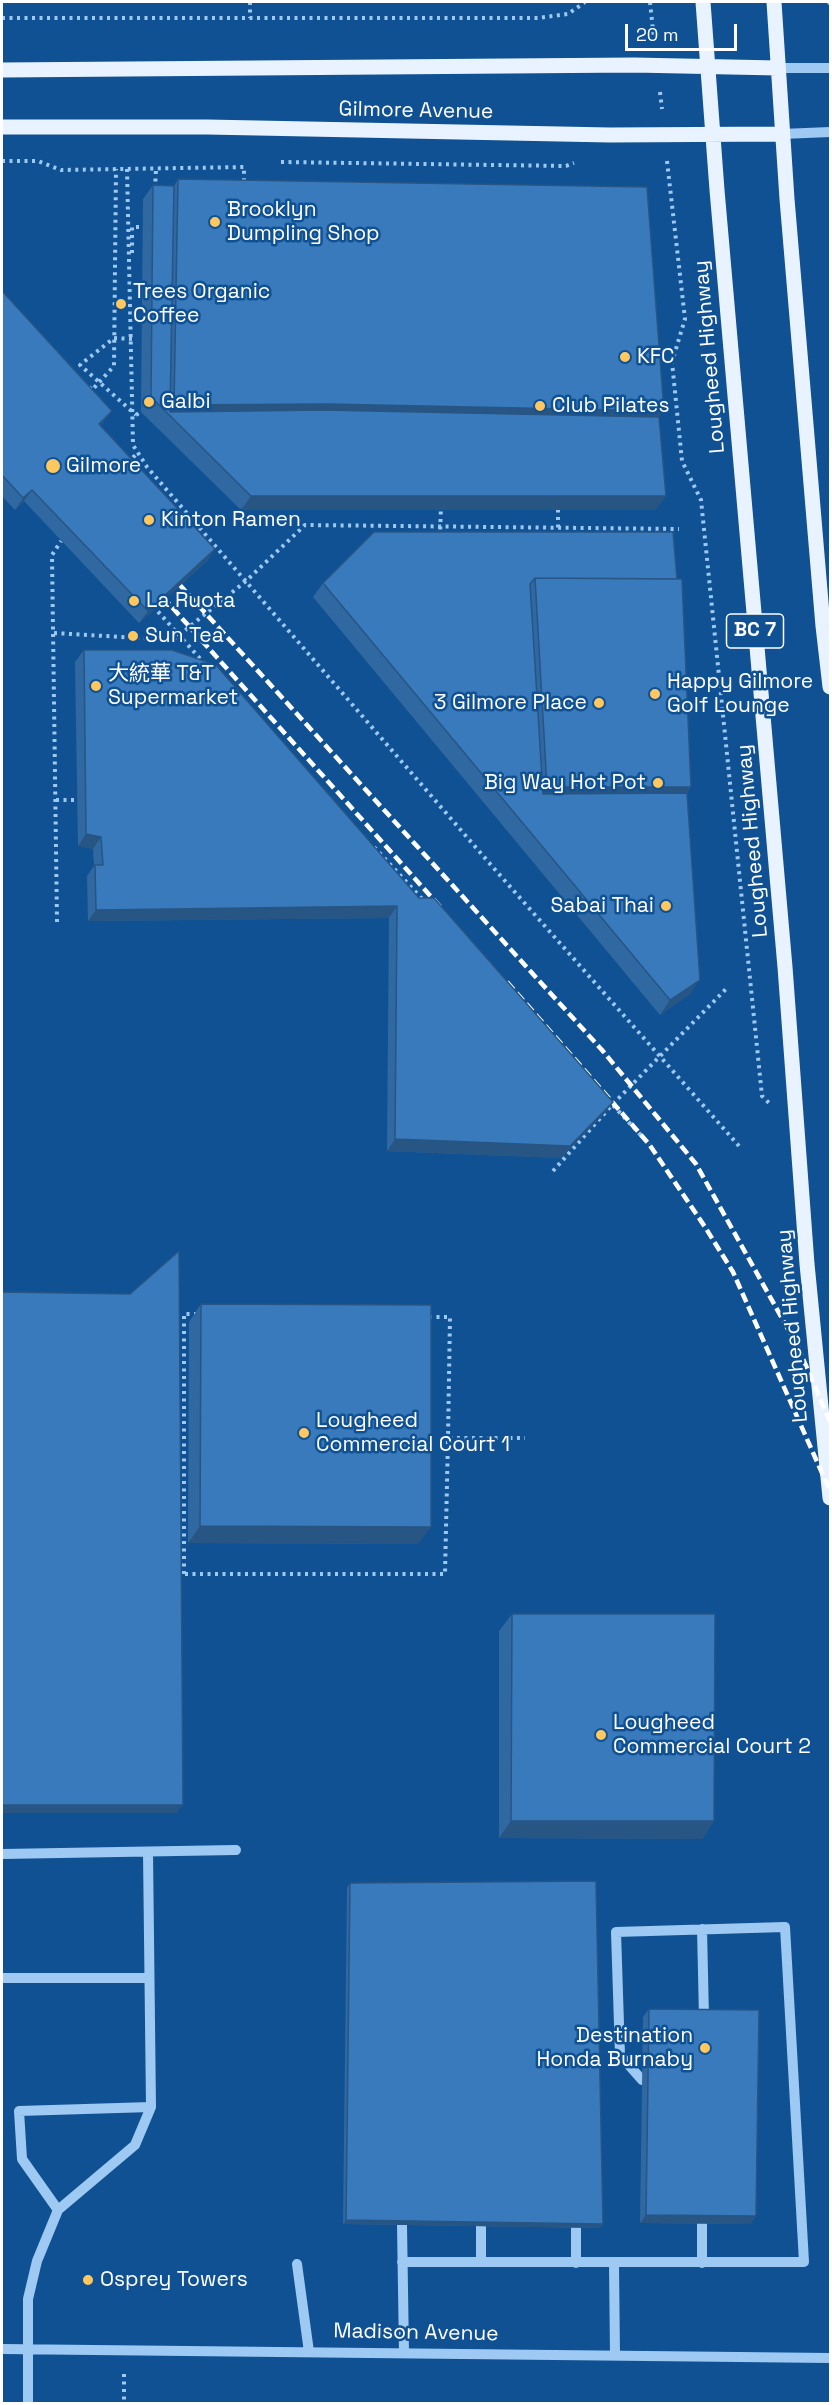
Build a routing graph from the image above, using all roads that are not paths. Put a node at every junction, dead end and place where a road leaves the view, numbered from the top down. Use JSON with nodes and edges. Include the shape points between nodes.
{"nodes":[{"id":1,"x":703,"y":2,"type":"edge"},
{"id":2,"x":774,"y":2,"type":"edge"},
{"id":3,"x":709,"y":66,"type":"junction"},
{"id":4,"x":778,"y":68,"type":"junction"},
{"id":5,"x":831,"y":68,"type":"edge"},
{"id":6,"x":2,"y":70,"type":"edge"},
{"id":7,"x":2,"y":127,"type":"edge"},
{"id":8,"x":831,"y":132,"type":"edge"},
{"id":9,"x":712,"y":134,"type":"junction"},
{"id":10,"x":782,"y":134,"type":"junction"},
{"id":11,"x":831,"y":687,"type":"edge"},
{"id":12,"x":831,"y":1498,"type":"edge"},
{"id":13,"x":236,"y":1850,"type":"dead end"},
{"id":14,"x":148,"y":1852,"type":"junction"},
{"id":15,"x":2,"y":1854,"type":"edge"},
{"id":16,"x":702,"y":1929,"type":"junction"},
{"id":17,"x":2,"y":1978,"type":"edge"},
{"id":18,"x":149,"y":1978,"type":"junction"},
{"id":19,"x":704,"y":2018,"type":"edge"},
{"id":20,"x":642,"y":2079,"type":"dead end"},
{"id":21,"x":151,"y":2107,"type":"junction"},
{"id":22,"x":58,"y":2210,"type":"junction"},
{"id":23,"x":702,"y":2224,"type":"edge"},
{"id":24,"x":402,"y":2225,"type":"edge"},
{"id":25,"x":481,"y":2226,"type":"edge"},
{"id":26,"x":576,"y":2228,"type":"edge"},
{"id":27,"x":402,"y":2262,"type":"junction"},
{"id":28,"x":481,"y":2262,"type":"junction"},
{"id":29,"x":576,"y":2263,"type":"junction"},
{"id":30,"x":702,"y":2263,"type":"junction"},
{"id":31,"x":297,"y":2264,"type":"dead end"},
{"id":32,"x":614,"y":2264,"type":"junction"},
{"id":33,"x":2,"y":2349,"type":"edge"},
{"id":34,"x":28,"y":2349,"type":"junction"},
{"id":35,"x":309,"y":2352,"type":"junction"},
{"id":36,"x":404,"y":2353,"type":"junction"},
{"id":37,"x":615,"y":2355,"type":"junction"},
{"id":38,"x":831,"y":2358,"type":"edge"},
{"id":39,"x":28,"y":2403,"type":"edge"}],
"edges":[{"from":1,"to":3,"type":"main road","name":"Lougheed Highway","number":"BC 7"},
{"from":2,"to":4,"type":"main road"},
{"from":3,"to":4,"type":"main road","name":"Gilmore Avenue"},
{"from":3,"to":6,"type":"main road","name":"Gilmore Avenue"},
{"from":3,"to":9,"type":"main road","name":"Lougheed Highway","number":"BC 7"},
{"from":4,"to":5,"type":"street","name":"Gilmore Avenue"},
{"from":4,"to":10,"type":"main road"},
{"from":7,"to":9,"type":"main road","name":"Gilmore Avenue"},
{"from":8,"to":10,"type":"street","name":"Gilmore Avenue"},
{"from":9,"to":10,"type":"main road","name":"Gilmore Avenue"},
{"from":9,"to":12,"type":"main road","name":"Lougheed Highway","number":"BC 7","via":[[807,1264]]},
{"from":10,"to":11,"type":"main road","via":[[822,626]]},
{"from":13,"to":14,"type":"street"},
{"from":14,"to":15,"type":"street"},
{"from":14,"to":18,"type":"street"},
{"from":16,"to":19,"type":"street"},
{"from":16,"to":20,"type":"street","via":[[616,1932],[620,2055]]},
{"from":16,"to":30,"type":"street","via":[[785,1927],[804,2262]]},
{"from":17,"to":18,"type":"street"},
{"from":18,"to":21,"type":"street"},
{"from":21,"to":22,"type":"street","via":[[135,2145]]},
{"from":21,"to":22,"type":"street","via":[[20,2111],[22,2159]]},
{"from":22,"to":34,"type":"street","via":[[28,2299]]},
{"from":23,"to":30,"type":"street"},
{"from":24,"to":27,"type":"street"},
{"from":25,"to":28,"type":"street"},
{"from":26,"to":29,"type":"street"},
{"from":27,"to":28,"type":"street"},
{"from":27,"to":36,"type":"street"},
{"from":28,"to":29,"type":"street"},
{"from":29,"to":32,"type":"street"},
{"from":30,"to":32,"type":"street"},
{"from":31,"to":35,"type":"street"},
{"from":32,"to":37,"type":"street"},
{"from":33,"to":34,"type":"street","name":"Madison Avenue"},
{"from":34,"to":35,"type":"street","name":"Madison Avenue"},
{"from":34,"to":39,"type":"street"},
{"from":35,"to":36,"type":"street","name":"Madison Avenue"},
{"from":36,"to":37,"type":"street","name":"Madison Avenue"},
{"from":37,"to":38,"type":"street","name":"Madison Avenue"}]}
